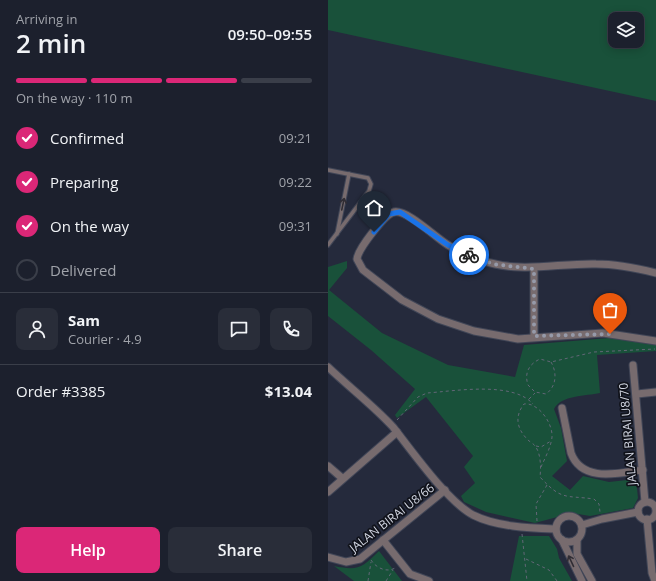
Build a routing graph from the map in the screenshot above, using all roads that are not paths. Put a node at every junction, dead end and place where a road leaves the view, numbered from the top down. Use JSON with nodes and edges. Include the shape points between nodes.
{"nodes":[{"id":1,"x":328,"y":170,"type":"edge"},
{"id":2,"x":349,"y":174,"type":"junction"},
{"id":3,"x":336,"y":235,"type":"junction"},
{"id":4,"x":328,"y":245,"type":"edge"},
{"id":5,"x":534,"y":269,"type":"junction"},
{"id":6,"x":656,"y":272,"type":"edge"},
{"id":7,"x":534,"y":336,"type":"junction"},
{"id":8,"x":656,"y":342,"type":"edge"},
{"id":9,"x":633,"y":365,"type":"dead end"},
{"id":10,"x":328,"y":367,"type":"edge"},
{"id":11,"x":656,"y":392,"type":"edge"},
{"id":12,"x":637,"y":394,"type":"junction"},
{"id":13,"x":562,"y":408,"type":"dead end"},
{"id":14,"x":394,"y":429,"type":"junction"},
{"id":15,"x":328,"y":466,"type":"edge"},
{"id":16,"x":643,"y":470,"type":"junction"},
{"id":17,"x":342,"y":478,"type":"junction"},
{"id":18,"x":445,"y":490,"type":"junction"},
{"id":19,"x":328,"y":492,"type":"edge"},
{"id":20,"x":645,"y":502,"type":"junction"},
{"id":21,"x":638,"y":512,"type":"junction"},
{"id":22,"x":654,"y":515,"type":"edge"},
{"id":23,"x":582,"y":526,"type":"junction"},
{"id":24,"x":556,"y":529,"type":"junction"},
{"id":25,"x":383,"y":540,"type":"junction"},
{"id":26,"x":562,"y":540,"type":"junction"},
{"id":27,"x":577,"y":540,"type":"junction"},
{"id":28,"x":328,"y":557,"type":"edge"},
{"id":29,"x":429,"y":581,"type":"edge"},
{"id":30,"x":582,"y":581,"type":"edge"},
{"id":31,"x":592,"y":581,"type":"edge"},
{"id":32,"x":655,"y":581,"type":"edge"}],
"edges":[{"from":1,"to":2,"type":"lane"},
{"from":3,"to":2,"type":"lane","one_way":true},
{"from":2,"to":3,"type":"lane","via":[[368,178],[371,187]]},
{"from":3,"to":4,"type":"lane"},
{"from":5,"to":6,"type":"street","via":[[596,264]]},
{"from":5,"to":7,"type":"street"},
{"from":5,"to":7,"type":"street","via":[[480,260],[448,245],[400,212],[389,214],[359,252],[357,259],[363,270],[402,300],[438,319],[474,331],[518,339]]},
{"from":7,"to":8,"type":"street","via":[[603,333]]},
{"from":9,"to":12,"type":"street","name":"JALAN BIRAI U8/70"},
{"from":10,"to":14,"type":"street","name":"JALAN BIRAI U8/66"},
{"from":11,"to":12,"type":"street"},
{"from":12,"to":16,"type":"street","name":"JALAN BIRAI U8/70"},
{"from":13,"to":16,"type":"street","via":[[571,453],[580,466],[591,472],[608,475]]},
{"from":14,"to":17,"type":"street"},
{"from":14,"to":18,"type":"street","name":"JALAN BIRAI U8/66"},
{"from":15,"to":17,"type":"street"},
{"from":16,"to":20,"type":"street","name":"JALAN BIRAI U8/70"},
{"from":17,"to":19,"type":"street"},
{"from":18,"to":24,"type":"street","name":"JALAN BIRAI U8/66","via":[[473,515],[507,524]]},
{"from":18,"to":25,"type":"street","name":"JALAN BIRAI U8/66"},
{"from":20,"to":21,"type":"street","via":[[640,505]]},
{"from":20,"to":22,"type":"street","via":[[652,503]]},
{"from":21,"to":22,"type":"street","via":[[641,517]]},
{"from":21,"to":23,"type":"street"},
{"from":22,"to":32,"type":"street","via":[[652,574]]},
{"from":23,"to":24,"type":"street","via":[[577,518],[566,516],[559,521]]},
{"from":23,"to":27,"type":"street","via":[[581,535]]},
{"from":24,"to":26,"type":"street"},
{"from":25,"to":28,"type":"street","name":"JALAN BIRAI U8/66","via":[[351,562]]},
{"from":25,"to":29,"type":"street","via":[[410,574]]},
{"from":26,"to":27,"type":"street"},
{"from":30,"to":26,"type":"street","one_way":true},
{"from":27,"to":31,"type":"street","via":[[577,554]]}]}
